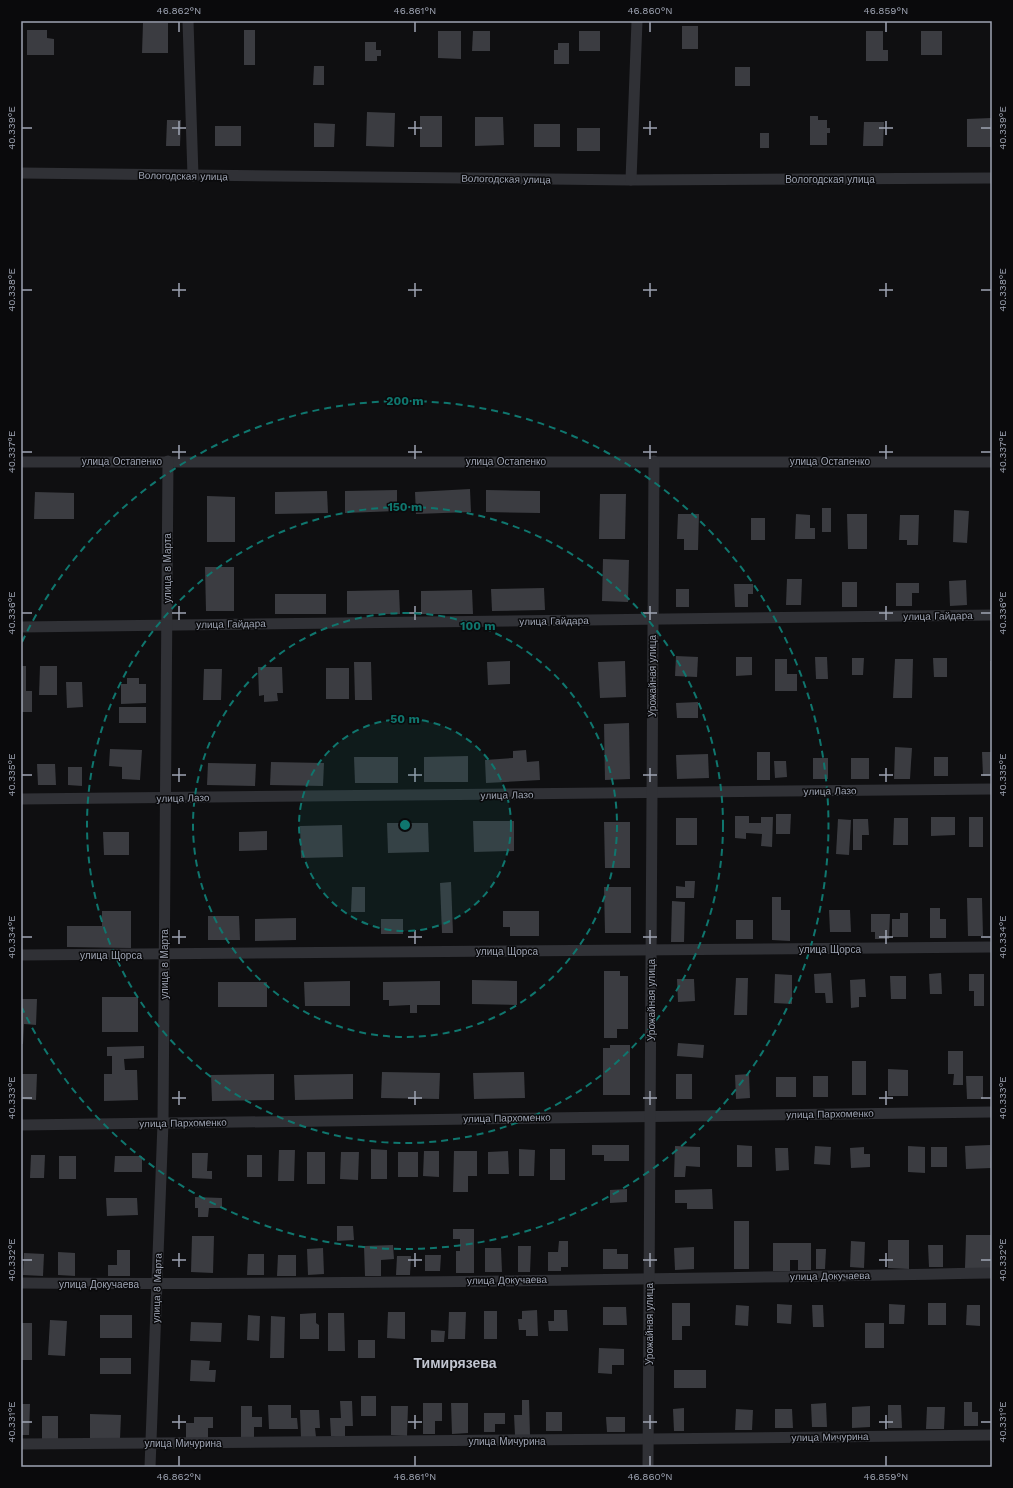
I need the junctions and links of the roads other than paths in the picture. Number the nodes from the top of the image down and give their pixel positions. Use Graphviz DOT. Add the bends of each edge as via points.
graph roads {
  1 [pos="188,21"];
  2 [pos="637,21"];
  3 [pos="21,174"];
  4 [pos="193,176"];
  5 [pos="992,178"];
  6 [pos="631,180"];
  7 [pos="168,461"];
  8 [pos="654,461"];
  9 [pos="21,462"];
  10 [pos="992,462"];
  11 [pos="992,615"];
  12 [pos="653,619"];
  13 [pos="166,625"];
  14 [pos="21,627"];
  15 [pos="992,789"];
  16 [pos="652,793"];
  17 [pos="165,798"];
  18 [pos="21,800"];
  19 [pos="992,947"];
  20 [pos="651,950"];
  21 [pos="164,954"];
  22 [pos="21,955"];
  23 [pos="992,1112"];
  24 [pos="650,1116"];
  25 [pos="163,1123"];
  26 [pos="21,1125"];
  27 [pos="992,1274"];
  28 [pos="650,1279"];
  29 [pos="21,1283"];
  30 [pos="157,1284"];
  31 [pos="992,1435"];
  32 [pos="649,1440"];
  33 [pos="21,1444"];
  34 [pos="151,1444"];
  35 [pos="150,1467"];
  36 [pos="648,1467"];
  1 -- 4 [label="street"];
  2 -- 6 [label="street"];
  3 -- 4 [label="street, Вологодская улица"];
  4 -- 6 [label="street, Вологодская улица"];
  5 -- 6 [label="street, Вологодская улица"];
  7 -- 8 [label="street, улица Остапенко"];
  7 -- 9 [label="street, улица Остапенко"];
  7 -- 13 [label="street, улица 8 Марта"];
  8 -- 10 [label="street, улица Остапенко"];
  8 -- 12 [label="street, Урожайная улица"];
  11 -- 12 [label="street, улица Гайдара"];
  12 -- 13 [label="street, улица Гайдара"];
  12 -- 16 [label="street, Урожайная улица"];
  13 -- 14 [label="street, улица Гайдара"];
  13 -- 17 [label="street, улица 8 Марта"];
  15 -- 16 [label="street, улица Лазо"];
  16 -- 17 [label="street, улица Лазо"];
  16 -- 20 [label="street, Урожайная улица"];
  17 -- 18 [label="street, улица Лазо"];
  17 -- 21 [label="street, улица 8 Марта"];
  19 -- 20 [label="street, улица Щорса"];
  20 -- 21 [label="street, улица Щорса"];
  20 -- 24 [label="street, Урожайная улица"];
  21 -- 22 [label="street, улица Щорса"];
  21 -- 25 [label="street, улица 8 Марта"];
  23 -- 24 [label="street, улица Пархоменко"];
  24 -- 25 [label="street, улица Пархоменко"];
  24 -- 28 [label="street, Урожайная улица"];
  25 -- 26 [label="street, улица Пархоменко"];
  25 -- 30 [label="street, улица 8 Марта"];
  27 -- 28 [label="street, улица Докучаева"];
  28 -- 30 [label="street, улица Докучаева"];
  28 -- 32 [label="street, Урожайная улица"];
  29 -- 30 [label="street, улица Докучаева"];
  30 -- 34 [label="street, улица 8 Марта"];
  31 -- 32 [label="street, улица Мичурина"];
  32 -- 34 [label="street, улица Мичурина"];
  32 -- 36 [label="street, Урожайная улица"];
  33 -- 34 [label="street, улица Мичурина"];
  34 -- 35 [label="street, улица 8 Марта"];
}
